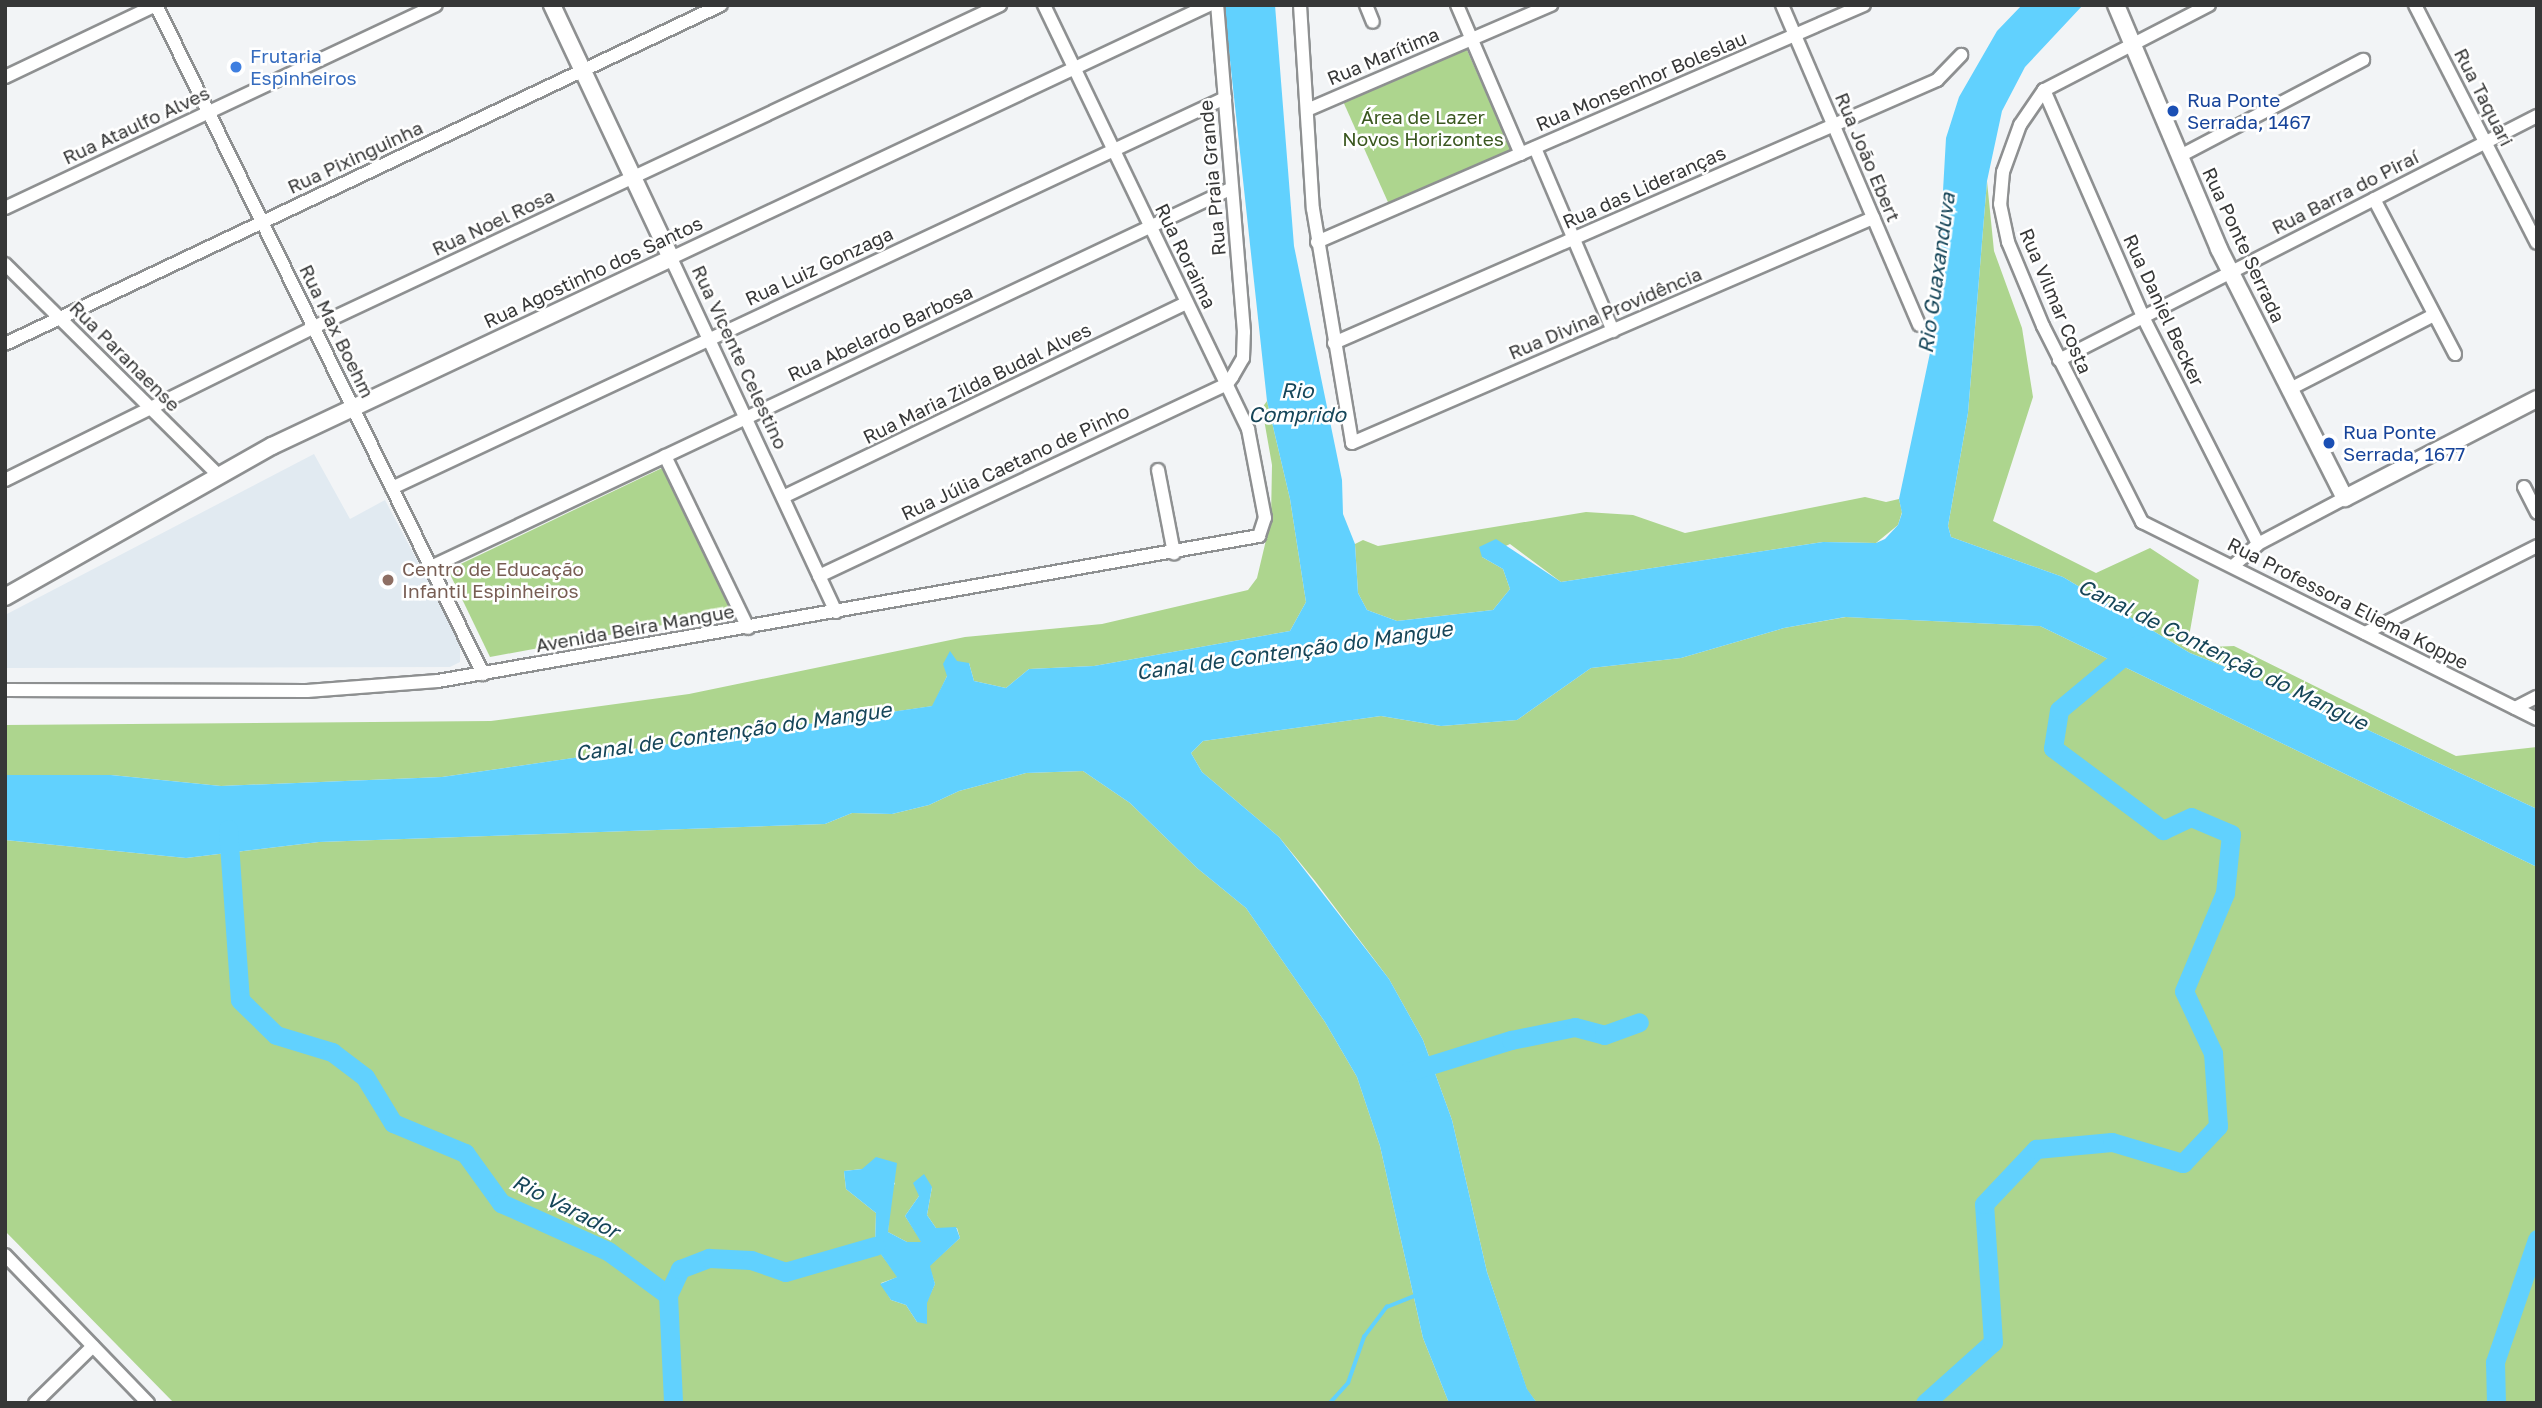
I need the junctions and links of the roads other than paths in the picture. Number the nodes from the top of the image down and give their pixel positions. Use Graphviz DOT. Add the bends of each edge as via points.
graph roads {
  1 [pos="156,5"];
  2 [pos="436,5"];
  3 [pos="552,5"];
  4 [pos="720,5"];
  5 [pos="1000,5"];
  6 [pos="1044,5"];
  7 [pos="1209,5"];
  8 [pos="1217,5"];
  9 [pos="1300,5"];
  10 [pos="1366,5"];
  11 [pos="1457,5"];
  12 [pos="1551,5"];
  13 [pos="1782,5"];
  14 [pos="1864,5"];
  15 [pos="2209,5"];
  16 [pos="2415,5"];
  17 [pos="2122,9"];
  18 [pos="1373,22"];
  19 [pos="1795,35"];
  20 [pos="1472,39"];
  21 [pos="2133,45"];
  22 [pos="1961,55"];
  23 [pos="2363,60"];
  24 [pos="1074,68"];
  25 [pos="583,71"];
  26 [pos="5,77"];
  27 [pos="2044,90"];
  28 [pos="1225,98"];
  29 [pos="1307,110"];
  30 [pos="209,113"];
  31 [pos="2537,116"];
  32 [pos="1833,125"];
  33 [pos="2485,142"];
  34 [pos="1535,148"];
  35 [pos="1113,149"];
  36 [pos="1521,154"];
  37 [pos="2180,156"];
  38 [pos="633,177"];
  39 [pos="1232,188"];
  40 [pos="2374,199"];
  41 [pos="5,208"];
  42 [pos="1873,218"];
  43 [pos="262,222"];
  44 [pos="1150,226"];
  45 [pos="1574,239"];
  46 [pos="1317,242"];
  47 [pos="2537,243"];
  48 [pos="671,258"];
  49 [pos="5,264"];
  50 [pos="2231,272"];
  51 [pos="1187,303"];
  52 [pos="2434,315"];
  53 [pos="2143,317"];
  54 [pos="60,318"];
  55 [pos="1919,325"];
  56 [pos="314,327"];
  57 [pos="1613,331"];
  58 [pos="709,339"];
  59 [pos="5,344"];
  60 [pos="1334,344"];
  61 [pos="2455,354"];
  62 [pos="2059,360"];
  63 [pos="1227,384"];
  64 [pos="2290,389"];
  65 [pos="2537,400"];
  66 [pos="151,408"];
  67 [pos="353,408"];
  68 [pos="746,418"];
  69 [pos="665,456"];
  70 [pos="1158,470"];
  71 [pos="218,475"];
  72 [pos="5,480"];
  73 [pos="2524,487"];
  74 [pos="392,488"];
  75 [pos="782,497"];
  76 [pos="2345,498"];
  77 [pos="2537,513"];
  78 [pos="2142,522"];
  79 [pos="1263,531"];
  80 [pos="2258,544"];
  81 [pos="2537,546"];
  82 [pos="1174,553"];
  83 [pos="2233,566"];
  84 [pos="431,567"];
  85 [pos="819,576"];
  86 [pos="5,597"];
  87 [pos="836,612"];
  88 [pos="748,628"];
  89 [pos="2365,633"];
  90 [pos="483,674"];
  91 [pos="5,690"];
  92 [pos="2537,697"];
  93 [pos="2515,708"];
  94 [pos="2537,719"];
  95 [pos="8,1262"];
  96 [pos="93,1346"];
  97 [pos="35,1403"];
  98 [pos="148,1403"];
  1 -- 26 [label="street"];
  1 -- 30 [label="street, Rua Max Boehm"];
  2 -- 30 [label="street, Rua Ataulfo Alves"];
  3 -- 25 [label="street, Rua Vicente Celestino"];
  4 -- 25 [label="street, Rua Pixinguinha"];
  5 -- 38 [label="street, Rua Noel Rosa"];
  6 -- 24 [label="street, Rua Roraima"];
  7 -- 24 [label="street, Rua Agostinho dos Santos"];
  8 -- 28 [label="street, Rua Praia Grande"];
  9 -- 29 [label="street"];
  10 -- 18 [label="street"];
  11 -- 20 [label="street"];
  12 -- 20 [label="street, Rua Marítima"];
  13 -- 19 [label="street, Rua João Ebert"];
  14 -- 19 [label="street, Rua Monsenhor Boleslau"];
  15 -- 21 [label="street"];
  16 -- 33 [label="street, Rua Taquari"];
  17 -- 21 [label="street, Rua Ponte Serrada"];
  19 -- 32 [label="street, Rua João Ebert"];
  19 -- 34 [label="street, Rua Monsenhor Boleslau"];
  20 -- 29 [label="street, Rua Marítima"];
  20 -- 36 [label="street"];
  21 -- 27 [label="street"];
  21 -- 37 [label="street, Rua Ponte Serrada"];
  22 -- 32 [label="street, Rua das Lideranças" via="1937,80"];
  23 -- 37 [label="street"];
  24 -- 35 [label="street, Rua Roraima"];
  24 -- 48 [label="street, Rua Agostinho dos Santos"];
  25 -- 38 [label="street, Rua Vicente Celestino"];
  25 -- 43 [label="street, Rua Pixinguinha"];
  27 -- 53 [label="street, Rua Daniel Becker"];
  27 -- 62 [label="street, Rua Vilmar Costa" via="2011,146 2000,204 2008,242"];
  28 -- 35 [label="street, Rua Luiz Gonzaga"];
  28 -- 39 [label="street, Rua Praia Grande"];
  29 -- 46 [label="street"];
  30 -- 41 [label="street, Rua Ataulfo Alves"];
  30 -- 43 [label="street, Rua Max Boehm"];
  31 -- 33 [label="street, Rua Barra do Piraí"];
  32 -- 42 [label="street, Rua João Ebert"];
  32 -- 45 [label="street, Rua das Lideranças"];
  33 -- 40 [label="street, Rua Barra do Piraí"];
  33 -- 47 [label="street, Rua Taquari"];
  34 -- 36 [label="street, Rua Monsenhor Boleslau"];
  34 -- 45 [label="street"];
  35 -- 44 [label="street, Rua Roraima"];
  35 -- 58 [label="street, Rua Luiz Gonzaga"];
  36 -- 46 [label="street, Rua Monsenhor Boleslau"];
  37 -- 50 [label="street, Rua Ponte Serrada"];
  38 -- 48 [label="street, Rua Vicente Celestino"];
  38 -- 56 [label="street, Rua Noel Rosa"];
  39 -- 44 [label="street, Rua Abelardo Barbosa"];
  39 -- 63 [label="street, Rua Praia Grande" via="1244,342 1240,365"];
  40 -- 50 [label="street, Rua Barra do Piraí"];
  40 -- 52 [label="street"];
  42 -- 55 [label="street, Rua João Ebert"];
  42 -- 57 [label="street, Rua Divina Providência"];
  43 -- 54 [label="street, Rua Pixinguinha"];
  43 -- 56 [label="street, Rua Max Boehm"];
  44 -- 51 [label="street, Rua Roraima"];
  44 -- 68 [label="street, Rua Abelardo Barbosa"];
  45 -- 57 [label="street"];
  45 -- 60 [label="street, Rua das Lideranças"];
  46 -- 60 [label="street"];
  48 -- 58 [label="street, Rua Vicente Celestino"];
  48 -- 67 [label="street, Rua Agostinho dos Santos"];
  49 -- 54 [label="street, Rua Paranaense"];
  50 -- 53 [label="street, Rua Barra do Piraí"];
  50 -- 64 [label="street, Rua Ponte Serrada"];
  51 -- 63 [label="street, Rua Roraima"];
  51 -- 75 [label="street, Rua Maria Zilda Budal Alves"];
  52 -- 61 [label="street"];
  52 -- 64 [label="street"];
  53 -- 62 [label="street, Rua Barra do Piraí"];
  53 -- 80 [label="street, Rua Daniel Becker"];
  54 -- 59 [label="street, Rua Pixinguinha"];
  54 -- 66 [label="street, Rua Paranaense"];
  56 -- 66 [label="street, Rua Noel Rosa"];
  56 -- 67 [label="street, Rua Max Boehm"];
  57 -- 60 [label="street, Rua Divina Providência" via="1352,443"];
  58 -- 68 [label="street, Rua Vicente Celestino"];
  58 -- 74 [label="street, Rua Luiz Gonzaga"];
  62 -- 78 [label="street, Rua Vilmar Costa"];
  63 -- 79 [label="street, Rua Roraima" via="1256,455"];
  63 -- 85 [label="street, Rua Júlia Caetano de Pinho"];
  64 -- 76 [label="street, Rua Ponte Serrada"];
  65 -- 76 [label="street"];
  66 -- 71 [label="street, Rua Paranaense"];
  66 -- 72 [label="street, Rua Noel Rosa"];
  67 -- 71 [label="street, Rua Agostinho dos Santos"];
  67 -- 74 [label="street, Rua Max Boehm"];
  68 -- 69 [label="street, Rua Abelardo Barbosa"];
  68 -- 75 [label="street, Rua Vicente Celestino"];
  69 -- 84 [label="street, Rua Abelardo Barbosa"];
  69 -- 88 [label="street"];
  70 -- 82 [label="street"];
  71 -- 86 [label="street, Rua Agostinho dos Santos"];
  73 -- 77 [label="street"];
  74 -- 84 [label="street, Rua Max Boehm"];
  75 -- 85 [label="street, Rua Vicente Celestino"];
  76 -- 80 [label="street"];
  78 -- 83 [label="street, Rua Professora Eliema Koppe"];
  79 -- 82 [label="street, Avenida Beira Mangue" via="1254,539"];
  80 -- 83 [label="street"];
  81 -- 89 [label="street"];
  82 -- 87 [label="street, Avenida Beira Mangue"];
  83 -- 89 [label="street, Rua Professora Eliema Koppe"];
  84 -- 90 [label="street, Rua Max Boehm"];
  85 -- 87 [label="street, Rua Vicente Celestino"];
  87 -- 88 [label="street, Avenida Beira Mangue"];
  88 -- 90 [label="street, Avenida Beira Mangue"];
  89 -- 93 [label="street, Rua Professora Eliema Koppe"];
  90 -- 91 [label="street, Avenida Beira Mangue" via="307,691"];
  92 -- 93 [label="street"];
  93 -- 94 [label="street, Rua Professora Eliema Koppe"];
  95 -- 96 [label="street"];
  96 -- 97 [label="street"];
  96 -- 98 [label="street"];
}
